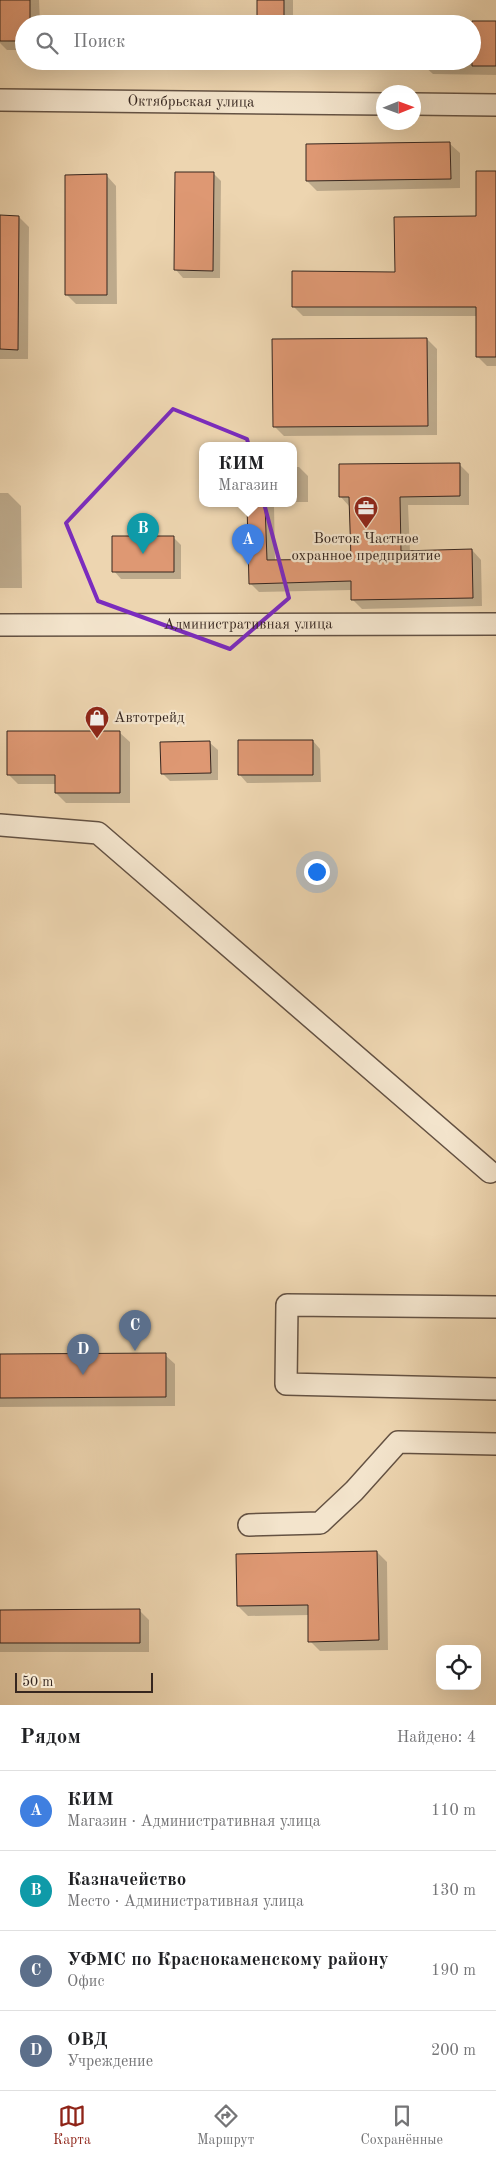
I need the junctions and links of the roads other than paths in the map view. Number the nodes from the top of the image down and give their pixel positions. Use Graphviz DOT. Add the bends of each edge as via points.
graph roads {
  1 [pos="0,100"];
  2 [pos="376,104"];
  3 [pos="421,104"];
  4 [pos="496,105"];
  5 [pos="496,624"];
  6 [pos="0,625"];
  7 [pos="0,825"];
  8 [pos="490,1172"];
  9 [pos="496,1307"];
  10 [pos="496,1389"];
  11 [pos="496,1444"];
  12 [pos="249,1525"];
  1 -- 2 [label="street, Октябрьская улица"];
  3 -- 4 [label="street"];
  5 -- 6 [label="street, Административная улица"];
  7 -- 8 [label="street" via="98,833"];
  9 -- 10 [label="street" via="287,1306 286,1384"];
  11 -- 12 [label="street" via="398,1442 320,1523"];
}
